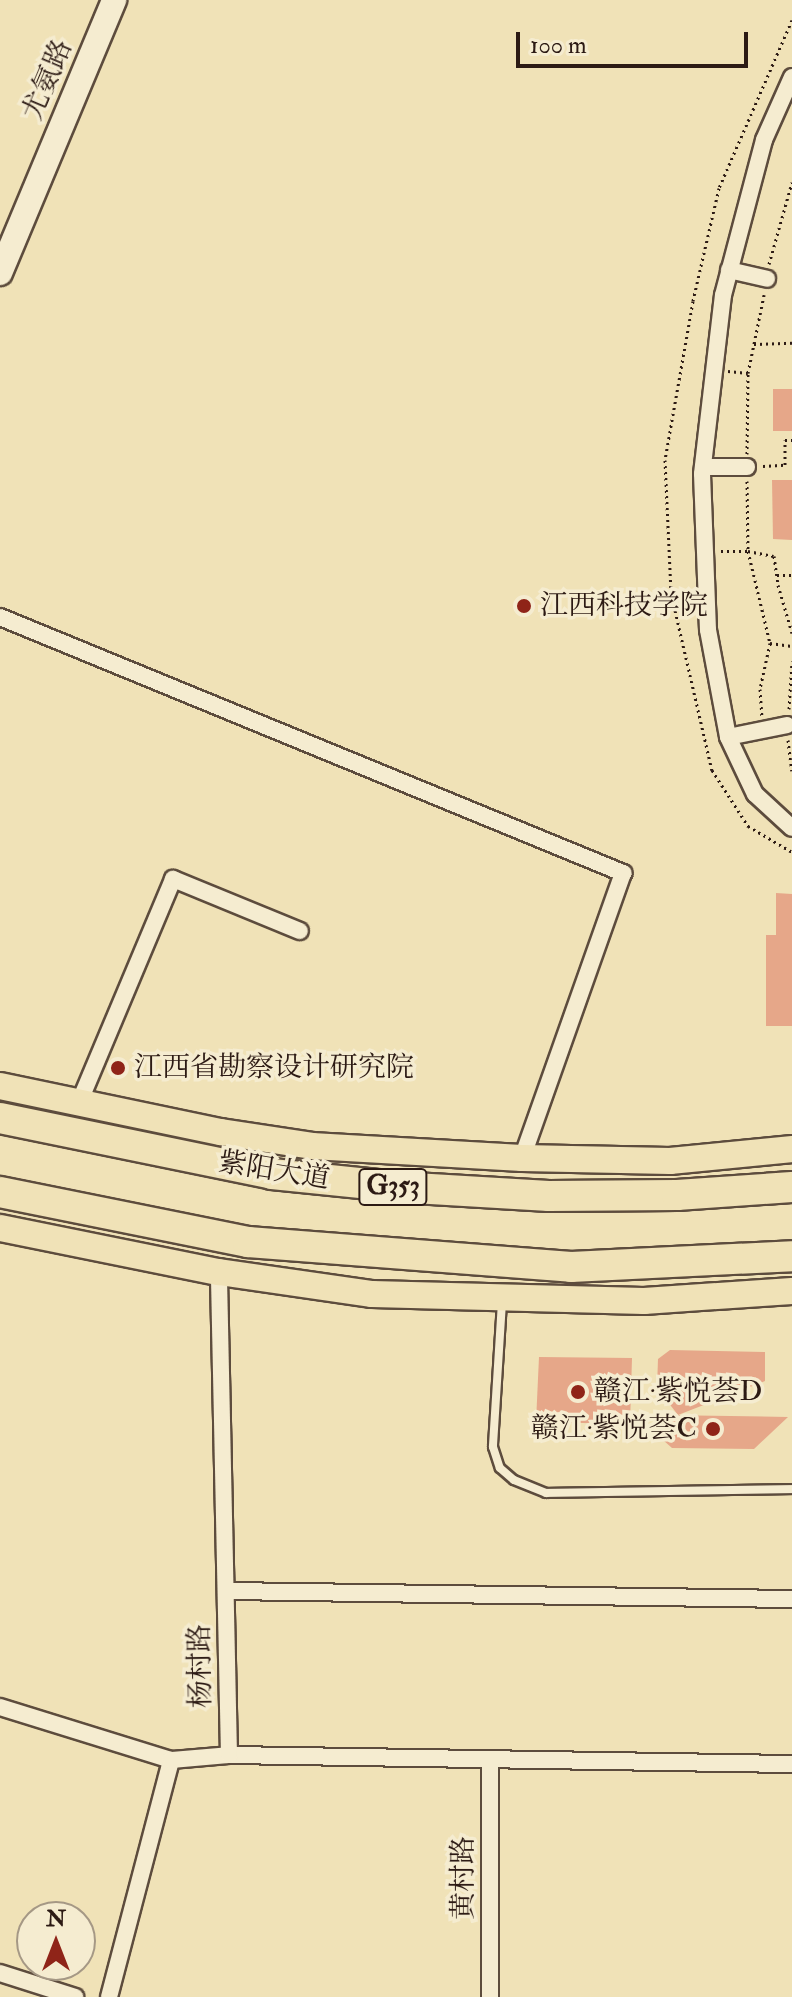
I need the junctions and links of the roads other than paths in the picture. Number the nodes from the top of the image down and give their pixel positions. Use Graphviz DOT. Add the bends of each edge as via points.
graph roads {
  1 [pos="114,0"];
  2 [pos="792,77"];
  3 [pos="786,110"];
  4 [pos="729,270"];
  5 [pos="0,273"];
  6 [pos="767,279"];
  7 [pos="703,467"];
  8 [pos="747,467"];
  9 [pos="0,617"];
  10 [pos="787,725"];
  11 [pos="728,737"];
  12 [pos="792,828"];
  13 [pos="300,931"];
  14 [pos="0,1086"];
  15 [pos="79,1103"];
  16 [pos="0,1118"];
  17 [pos="792,1149"];
  18 [pos="522,1158"];
  19 [pos="792,1187"];
  20 [pos="0,1192"];
  21 [pos="0,1228"];
  22 [pos="792,1256"];
  23 [pos="219,1272"];
  24 [pos="792,1291"];
  25 [pos="502,1297"];
  26 [pos="792,1489"];
  27 [pos="226,1591"];
  28 [pos="792,1599"];
  29 [pos="0,1707"];
  30 [pos="229,1755"];
  31 [pos="490,1759"];
  32 [pos="171,1760"];
  33 [pos="792,1764"];
  34 [pos="0,1973"];
  35 [pos="75,1997"];
  36 [pos="109,1997"];
  37 [pos="490,1997"];
  1 -- 5 [label="main road, 尤氨路"];
  2 -- 3 [label="street"];
  3 -- 4 [label="street" via="764,140"];
  4 -- 6 [label="street"];
  4 -- 7 [label="street"];
  7 -- 8 [label="street"];
  7 -- 11 [label="street" via="708,630"];
  9 -- 18 [label="street" via="623,873"];
  10 -- 11 [label="street"];
  11 -- 12 [label="street" via="755,794"];
  13 -- 15 [label="street" via="173,879"];
  14 -- 15 [label="main road"];
  15 -- 18 [label="main road" via="312,1146"];
  16 -- 19 [label="highway, 紫阳大道 / G353" via="272,1174 397,1187 549,1196"];
  17 -- 18 [label="main road" via="670,1161"];
  20 -- 22 [label="highway, G353" via="248,1242 571,1267"];
  21 -- 23 [label="main road"];
  23 -- 25 [label="main road" via="372,1294"];
  23 -- 27 [label="street, 杨村路"];
  24 -- 25 [label="main road" via="644,1301"];
  25 -- 26 [label="lane" via="493,1447 500,1468 514,1480 546,1493"];
  27 -- 28 [label="street"];
  27 -- 30 [label="street, 杨村路"];
  29 -- 32 [label="street"];
  30 -- 31 [label="street"];
  30 -- 32 [label="street"];
  31 -- 33 [label="street"];
  31 -- 37 [label="street, 黄村路"];
  32 -- 36 [label="street"];
  34 -- 35 [label="street"];
}
